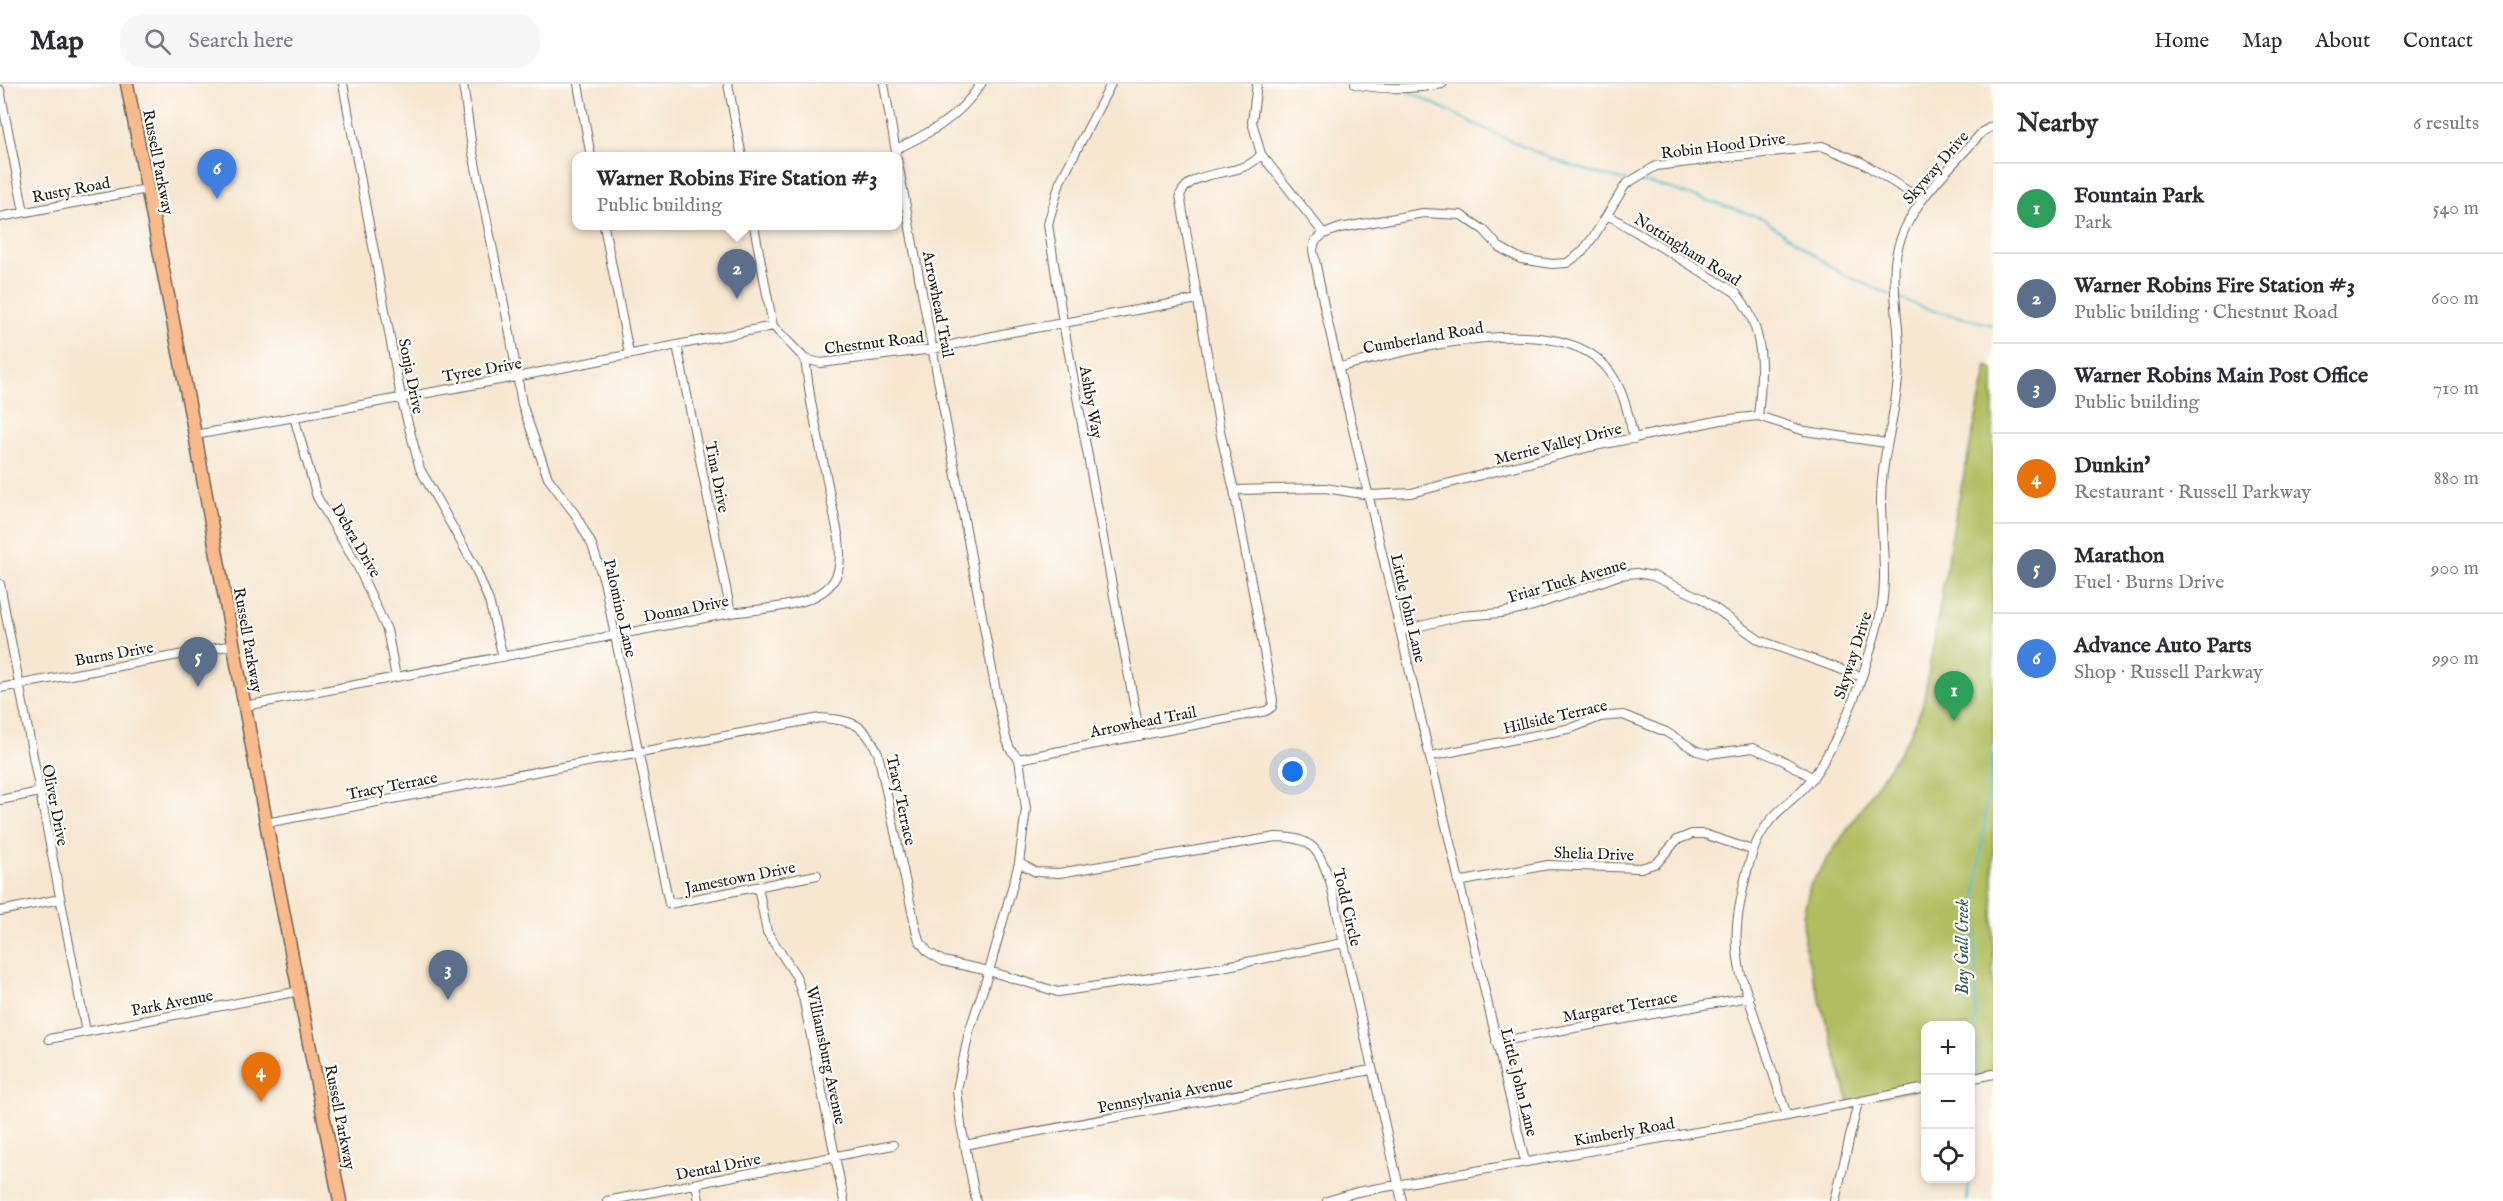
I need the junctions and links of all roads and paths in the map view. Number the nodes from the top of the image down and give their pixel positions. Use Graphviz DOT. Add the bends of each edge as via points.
graph roads {
  1 [pos="127,84"];
  2 [pos="343,84"];
  3 [pos="463,84"];
  4 [pos="578,84"];
  5 [pos="728,84"];
  6 [pos="884,84"];
  7 [pos="981,84"];
  8 [pos="1111,84"];
  9 [pos="1257,84"];
  10 [pos="1355,84"];
  11 [pos="1442,84"];
  12 [pos="0,90"];
  13 [pos="1993,126"];
  14 [pos="590,152"];
  15 [pos="741,152"];
  16 [pos="897,152"];
  17 [pos="900,152"];
  18 [pos="1261,154"];
  19 [pos="902,181"];
  20 [pos="147,189"];
  21 [pos="1922,200"];
  22 [pos="24,212"];
  23 [pos="1608,215"];
  24 [pos="0,217"];
  25 [pos="605,230"];
  26 [pos="755,230"];
  27 [pos="1324,234"];
  28 [pos="1198,299"];
  29 [pos="1063,322"];
  30 [pos="773,326"];
  31 [pos="677,345"];
  32 [pos="933,349"];
  33 [pos="629,353"];
  34 [pos="805,359"];
  35 [pos="1340,367"];
  36 [pos="516,377"];
  37 [pos="401,397"];
  38 [pos="1758,416"];
  39 [pos="294,417"];
  40 [pos="195,435"];
  41 [pos="1634,439"];
  42 [pos="1886,443"];
  43 [pos="1234,490"];
  44 [pos="1369,495"];
  45 [pos="0,584"];
  46 [pos="732,613"];
  47 [pos="1400,631"];
  48 [pos="616,636"];
  49 [pos="233,645"];
  50 [pos="503,657"];
  51 [pos="1862,677"];
  52 [pos="396,678"];
  53 [pos="19,684"];
  54 [pos="0,688"];
  55 [pos="244,706"];
  56 [pos="1140,736"];
  57 [pos="638,751"];
  58 [pos="1431,756"];
  59 [pos="1018,759"];
  60 [pos="1813,778"];
  61 [pos="40,792"];
  62 [pos="0,800"];
  63 [pos="266,823"];
  64 [pos="1752,850"];
  65 [pos="1019,863"];
  66 [pos="817,875"];
  67 [pos="1458,882"];
  68 [pos="758,887"];
  69 [pos="60,899"];
  70 [pos="669,904"];
  71 [pos="0,911"];
  72 [pos="1342,943"];
  73 [pos="989,971"];
  74 [pos="300,991"];
  75 [pos="1749,997"];
  76 [pos="86,1032"];
  77 [pos="50,1039"];
  78 [pos="1496,1042"];
  79 [pos="1371,1070"];
  80 [pos="1992,1075"];
  81 [pos="1975,1078"];
  82 [pos="1921,1089"];
  83 [pos="1858,1102"];
  84 [pos="1787,1116"];
  85 [pos="892,1145"];
  86 [pos="964,1145"];
  87 [pos="834,1156"];
  88 [pos="1525,1162"];
  89 [pos="696,1184"];
  90 [pos="1399,1186"];
  91 [pos="340,1201"];
  92 [pos="607,1201"];
  93 [pos="699,1201"];
  94 [pos="844,1201"];
  95 [pos="976,1201"];
  96 [pos="1327,1201"];
  97 [pos="1402,1201"];
  98 [pos="1835,1201"];
  1 -- 20 [label="main road, Russell Parkway"];
  2 -- 37 [label="street, Sonja Drive"];
  3 -- 36 [label="street, Palomino Lane"];
  4 -- 14 [label="street"];
  5 -- 15 [label="street"];
  6 -- 16 [label="street, Arrowhead Trail"];
  7 -- 17 [label="street" via="958,113"];
  8 -- 29 [label="street, Ashby Way" via="1060,182 1049,214 1049,239"];
  9 -- 18 [label="street" via="1252,122"];
  10 -- 11 [label="street" via="1374,89"];
  12 -- 22 [label="street"];
  13 -- 21 [label="street, Skyway Drive" via="1982,132"];
  18 -- 27 [label="street"];
  18 -- 28 [label="street, Arrowhead Trail" via="1250,164 1192,181 1183,188 1180,195"];
  19 -- 32 [label="street, Arrowhead Trail"];
  20 -- 22 [label="street, Rusty Road"];
  20 -- 40 [label="main road, Russell Parkway"];
  21 -- 23 [label="street, Robin Hood Drive" via="1861,162 1822,146 1656,166 1626,184"];
  21 -- 42 [label="street, Skyway Drive" via="1899,239 1895,287 1899,364"];
  22 -- 24 [label="street, Rusty Road"];
  23 -- 27 [label="street, Robin Hood Drive" via="1582,252 1567,263 1521,259 1499,247 1484,230 1461,215 1423,213"];
  23 -- 38 [label="street, Nottingham Road" via="1735,292 1745,304 1757,330 1762,360"];
  25 -- 33 [label="street"];
  26 -- 30 [label="street"];
  27 -- 35 [label="street, Little John Lane" via="1315,241 1313,250"];
  28 -- 29 [label="street, Chestnut Road"];
  28 -- 43 [label="street, Arrowhead Trail"];
  29 -- 32 [label="street, Chestnut Road"];
  29 -- 56 [label="street, Ashby Way"];
  30 -- 31 [label="street, Tyree Drive"];
  30 -- 34 [label="street, Chestnut Road"];
  31 -- 33 [label="street, Tyree Drive"];
  31 -- 46 [label="street, Tina Drive"];
  32 -- 34 [label="street, Chestnut Road" via="836,362"];
  32 -- 59 [label="street, Arrowhead Trail" via="998,702 1006,738"];
  33 -- 36 [label="street, Tyree Drive"];
  34 -- 46 [label="street, Donna Drive" via="839,539 838,574 823,592 807,601"];
  35 -- 41 [label="street, Cumberland Road" via="1463,340 1542,337 1570,342 1614,376"];
  35 -- 44 [label="street, Little John Lane"];
  36 -- 37 [label="street, Tyree Drive"];
  36 -- 48 [label="street, Palomino Lane" via="548,478 575,514 591,545"];
  37 -- 39 [label="street, Tyree Drive"];
  37 -- 50 [label="street, Sonja Drive" via="420,468 475,567 489,601"];
  38 -- 41 [label="street, Merrie Valley Drive"];
  38 -- 42 [label="street, Merrie Valley Drive" via="1805,431"];
  39 -- 40 [label="street, Tyree Drive"];
  39 -- 52 [label="street, Debra Drive" via="317,496 357,565 387,630"];
  40 -- 49 [label="main road, Russell Parkway"];
  41 -- 44 [label="street, Merrie Valley Drive" via="1411,493"];
  42 -- 51 [label="street, Skyway Drive" via="1881,500 1882,603"];
  43 -- 44 [label="street, Merrie Valley Drive" via="1325,488"];
  43 -- 56 [label="street, Arrowhead Trail" via="1272,708"];
  44 -- 47 [label="street, Little John Lane"];
  45 -- 53 [label="street, Oliver Drive"];
  46 -- 48 [label="street, Donna Drive"];
  47 -- 51 [label="street, Friar Tuck Avenue" via="1461,616 1533,606 1636,573 1653,576 1701,598 1776,648"];
  47 -- 58 [label="street, Little John Lane"];
  48 -- 50 [label="street, Donna Drive"];
  48 -- 57 [label="street, Palomino Lane"];
  49 -- 53 [label="street, Burns Drive"];
  49 -- 55 [label="main road, Russell Parkway"];
  50 -- 52 [label="street, Donna Drive"];
  51 -- 60 [label="street, Skyway Drive" via="1842,726"];
  52 -- 55 [label="street, Donna Drive"];
  53 -- 54 [label="street, Burns Drive"];
  53 -- 61 [label="street, Oliver Drive"];
  55 -- 63 [label="main road, Russell Parkway"];
  56 -- 59 [label="street, Arrowhead Trail"];
  57 -- 63 [label="street, Tracy Terrace"];
  57 -- 70 [label="street, Palomino Lane"];
  57 -- 73 [label="street, Tracy Terrace" via="820,718 860,725 878,753 919,940 928,952 943,961"];
  58 -- 60 [label="street, Hillside Terrace" via="1623,715 1666,732 1697,751 1709,754 1753,748"];
  58 -- 67 [label="street, Little John Lane"];
  59 -- 65 [label="street" via="1026,809"];
  60 -- 64 [label="street, Skyway Drive" via="1771,819"];
  61 -- 62 [label="street"];
  61 -- 69 [label="street, Oliver Drive"];
  63 -- 74 [label="main road, Russell Parkway"];
  64 -- 67 [label="street, Shelia Drive" via="1704,834 1692,834 1677,840 1657,863 1641,868 1548,865"];
  64 -- 75 [label="street, Skyway Drive" via="1735,930 1736,952"];
  65 -- 72 [label="street, Todd Circle" via="1036,872 1059,873 1241,842 1295,837 1310,843 1322,858"];
  65 -- 73 [label="street"];
  66 -- 68 [label="street, Jamestown Drive"];
  67 -- 78 [label="street, Little John Lane"];
  68 -- 70 [label="street, Jamestown Drive"];
  68 -- 87 [label="street, Williamsburg Avenue" via="767,932 796,976 803,997"];
  69 -- 71 [label="street"];
  69 -- 76 [label="street, Oliver Drive"];
  72 -- 73 [label="street, Tracy Terrace" via="1217,968 1058,992"];
  72 -- 79 [label="street, Todd Circle"];
  73 -- 86 [label="street" via="969,1032 957,1090"];
  74 -- 76 [label="street, Park Avenue"];
  74 -- 91 [label="main road, Russell Parkway"];
  75 -- 78 [label="street, Margaret Terrace"];
  75 -- 84 [label="street, Skyway Drive"];
  76 -- 77 [label="street, Park Avenue"];
  78 -- 88 [label="street, Little John Lane"];
  79 -- 86 [label="street, Pennsylvania Avenue"];
  79 -- 90 [label="street, Todd Circle"];
  80 -- 81 [label="street"];
  82 -- 83 [label="street, Kimberly Road"];
  83 -- 84 [label="street, Kimberly Road"];
  83 -- 98 [label="street"];
  84 -- 88 [label="street, Kimberly Road"];
  85 -- 87 [label="street, Dental Drive"];
  86 -- 95 [label="street"];
  87 -- 89 [label="street, Dental Drive"];
  87 -- 94 [label="street, Williamsburg Avenue"];
  88 -- 90 [label="street, Kimberly Road"];
  89 -- 92 [label="street, Dental Drive"];
  89 -- 93 [label="street"];
  90 -- 96 [label="street, Kimberly Road"];
  90 -- 97 [label="street, Todd Circle"];
}
